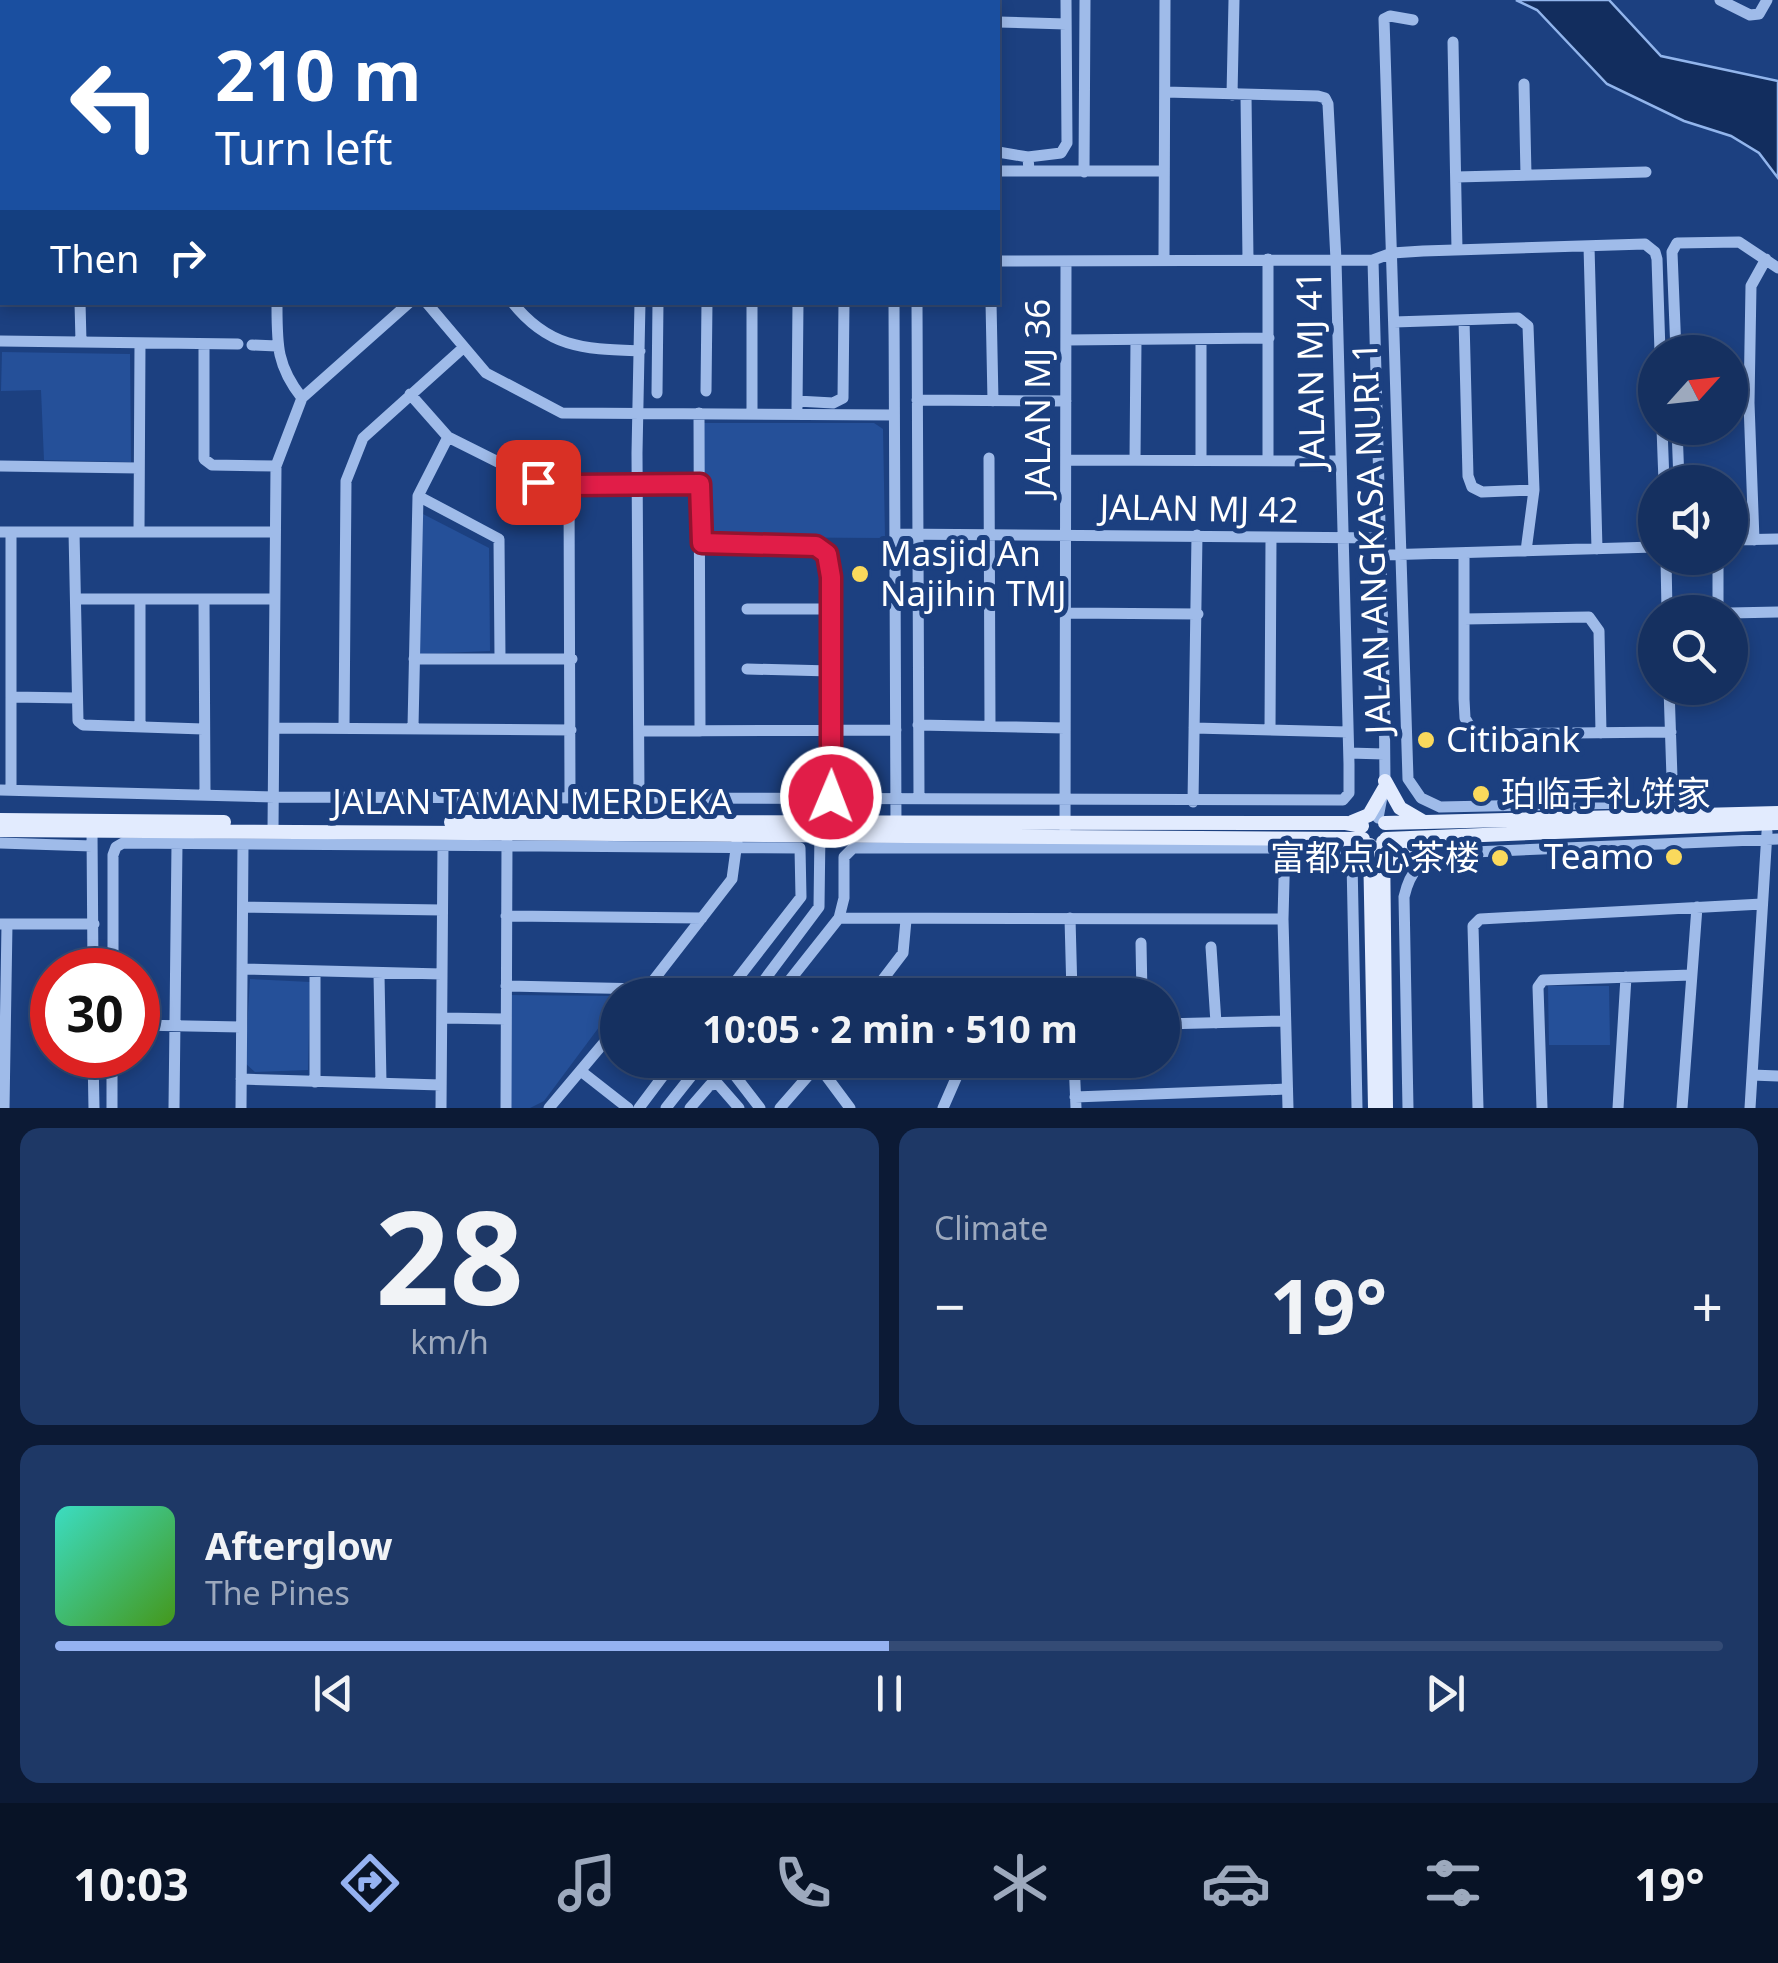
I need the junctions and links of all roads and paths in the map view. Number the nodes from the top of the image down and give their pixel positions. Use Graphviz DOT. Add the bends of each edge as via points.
graph roads {
  1 [pos="1066,0"];
  2 [pos="1086,0"];
  3 [pos="1165,0"];
  4 [pos="1234,0"];
  5 [pos="1720,0"];
  6 [pos="1767,0"];
  7 [pos="1413,20"];
  8 [pos="1000,22"];
  9 [pos="1066,24"];
  10 [pos="1454,42"];
  11 [pos="1524,84"];
  12 [pos="1164,92"];
  13 [pos="1239,95"];
  14 [pos="1000,153"];
  15 [pos="1029,164"];
  16 [pos="1000,171"];
  17 [pos="1164,171"];
  18 [pos="1084,172"];
  19 [pos="1646,172"];
  20 [pos="1526,175"];
  21 [pos="1456,176"];
  22 [pos="1589,246"];
  23 [pos="1457,250"];
  24 [pos="1392,253"];
  25 [pos="1248,259"];
  26 [pos="1268,259"];
  27 [pos="1766,259"];
  28 [pos="1164,260"];
  29 [pos="1336,260"];
  30 [pos="1373,260"];
  31 [pos="1066,261"];
  32 [pos="1000,262"];
  33 [pos="1778,268"];
  34 [pos="80,305"];
  35 [pos="277,305"];
  36 [pos="407,305"];
  37 [pos="428,305"];
  38 [pos="514,305"];
  39 [pos="640,305"];
  40 [pos="658,305"];
  41 [pos="707,305"];
  42 [pos="752,305"];
  43 [pos="798,305"];
  44 [pos="844,305"];
  45 [pos="894,305"];
  46 [pos="916,305"];
  47 [pos="991,305"];
  48 [pos="1464,320"];
  49 [pos="1394,322"];
  50 [pos="1659,335"];
  51 [pos="1675,335"];
  52 [pos="1269,338"];
  53 [pos="1201,339"];
  54 [pos="1066,340"];
  55 [pos="1136,340"];
  56 [pos="0,341"];
  57 [pos="82,342"];
  58 [pos="140,343"];
  59 [pos="204,344"];
  60 [pos="277,346"];
  61 [pos="464,348"];
  62 [pos="640,352"];
  63 [pos="706,390"];
  64 [pos="657,393"];
  65 [pos="410,394"];
  66 [pos="302,398"];
  67 [pos="917,400"];
  68 [pos="992,401"];
  69 [pos="1066,402"];
  70 [pos="797,407"];
  71 [pos="637,412"];
  72 [pos="699,413"];
  73 [pos="752,413"];
  74 [pos="894,414"];
  75 [pos="448,436"];
  76 [pos="990,458"];
  77 [pos="1066,460"];
  78 [pos="1135,460"];
  79 [pos="1201,460"];
  80 [pos="1268,460"];
  81 [pos="1340,461"];
  82 [pos="0,466"];
  83 [pos="276,466"];
  84 [pos="140,468"];
  85 [pos="636,484"];
  86 [pos="700,484"];
  87 [pos="569,485"];
  88 [pos="1534,490"];
  89 [pos="418,496"];
  90 [pos="6,532"];
  91 [pos="74,532"];
  92 [pos="139,532"];
  93 [pos="274,532"];
  94 [pos="896,534"];
  95 [pos="918,534"];
  96 [pos="990,535"];
  97 [pos="1066,535"];
  98 [pos="1197,536"];
  99 [pos="1271,538"];
  100 [pos="1343,538"];
  101 [pos="1381,538"];
  102 [pos="1778,539"];
  103 [pos="1748,540"];
  104 [pos="1754,540"];
  105 [pos="702,543"];
  106 [pos="1638,548"];
  107 [pos="1596,549"];
  108 [pos="1526,551"];
  109 [pos="1464,553"];
  110 [pos="1401,554"];
  111 [pos="1382,555"];
  112 [pos="6,596"];
  113 [pos="76,599"];
  114 [pos="140,599"];
  115 [pos="274,599"];
  116 [pos="204,600"];
  117 [pos="831,608"];
  118 [pos="747,609"];
  119 [pos="1778,612"];
  120 [pos="1065,613"];
  121 [pos="1748,613"];
  122 [pos="1198,614"];
  123 [pos="1464,619"];
  124 [pos="500,658"];
  125 [pos="572,658"];
  126 [pos="414,659"];
  127 [pos="6,661"];
  128 [pos="747,669"];
  129 [pos="831,671"];
  130 [pos="11,697"];
  131 [pos="78,698"];
  132 [pos="1670,705"];
  133 [pos="6,723"];
  134 [pos="918,725"];
  135 [pos="990,726"];
  136 [pos="140,727"];
  137 [pos="413,727"];
  138 [pos="203,728"];
  139 [pos="275,728"];
  140 [pos="344,728"];
  141 [pos="1065,728"];
  142 [pos="1194,728"];
  143 [pos="571,730"];
  144 [pos="832,730"];
  145 [pos="896,730"];
  146 [pos="1270,730"];
  147 [pos="639,731"];
  148 [pos="700,731"];
  149 [pos="1348,732"];
  150 [pos="1671,732"];
  151 [pos="1601,733"];
  152 [pos="1349,753"];
  153 [pos="1384,754"];
  154 [pos="1384,785"];
  155 [pos="6,790"];
  156 [pos="205,793"];
  157 [pos="275,796"];
  158 [pos="570,797"];
  159 [pos="639,797"];
  160 [pos="831,797"];
  161 [pos="896,798"];
  162 [pos="919,798"];
  163 [pos="1065,799"];
  164 [pos="1193,802"];
  165 [pos="0,820"];
  166 [pos="1673,822"];
  167 [pos="1773,825"];
  168 [pos="274,827"];
  169 [pos="896,828"];
  170 [pos="821,829"];
  171 [pos="1065,829"];
  172 [pos="1427,829"];
  173 [pos="0,830"];
  174 [pos="1346,830"];
  175 [pos="506,833"];
  176 [pos="1375,833"];
  177 [pos="92,839"];
  178 [pos="738,840"];
  179 [pos="1284,842"];
  180 [pos="0,843"];
  181 [pos="177,844"];
  182 [pos="243,846"];
  183 [pos="443,846"];
  184 [pos="1376,874"];
  185 [pos="1762,904"];
  186 [pos="243,907"];
  187 [pos="1697,907"];
  188 [pos="442,910"];
  189 [pos="506,916"];
  190 [pos="702,918"];
  191 [pos="839,918"];
  192 [pos="1070,918"];
  193 [pos="1282,919"];
  194 [pos="906,920"];
  195 [pos="4,924"];
  196 [pos="94,924"];
  197 [pos="1142,943"];
  198 [pos="1211,947"];
  199 [pos="94,948"];
  200 [pos="112,948"];
  201 [pos="242,969"];
  202 [pos="315,973"];
  203 [pos="379,974"];
  204 [pos="442,974"];
  205 [pos="1691,975"];
  206 [pos="1626,976"];
  207 [pos="656,978"];
  208 [pos="738,978"];
  209 [pos="766,978"];
  210 [pos="791,978"];
  211 [pos="884,978"];
  212 [pos="1072,978"];
  213 [pos="1142,978"];
  214 [pos="506,986"];
  215 [pos="600,988"];
  216 [pos="442,1018"];
  217 [pos="506,1019"];
  218 [pos="1286,1021"];
  219 [pos="1216,1023"];
  220 [pos="1180,1024"];
  221 [pos="160,1026"];
  222 [pos="177,1026"];
  223 [pos="241,1027"];
  224 [pos="600,1049"];
  225 [pos="582,1072"];
  226 [pos="1752,1075"];
  227 [pos="1778,1076"];
  228 [pos="93,1078"];
  229 [pos="112,1078"];
  230 [pos="662,1078"];
  231 [pos="690,1078"];
  232 [pos="738,1078"];
  233 [pos="807,1078"];
  234 [pos="830,1078"];
  235 [pos="956,1078"];
  236 [pos="1075,1078"];
  237 [pos="241,1079"];
  238 [pos="315,1082"];
  239 [pos="380,1083"];
  240 [pos="441,1085"];
  241 [pos="1287,1089"];
  242 [pos="1146,1101"];
  243 [pos="1076,1103"];
  244 [pos="4,1108"];
  245 [pos="94,1108"];
  246 [pos="112,1108"];
  247 [pos="174,1108"];
  248 [pos="240,1108"];
  249 [pos="441,1108"];
  250 [pos="506,1108"];
  251 [pos="549,1108"];
  252 [pos="628,1108"];
  253 [pos="639,1108"];
  254 [pos="666,1108"];
  255 [pos="690,1108"];
  256 [pos="739,1108"];
  257 [pos="760,1108"];
  258 [pos="780,1108"];
  259 [pos="850,1108"];
  260 [pos="943,1108"];
  261 [pos="1288,1108"];
  262 [pos="1358,1108"];
  263 [pos="1376,1108"];
  264 [pos="1386,1108"];
  265 [pos="1408,1108"];
  266 [pos="1478,1108"];
  267 [pos="1542,1108"];
  268 [pos="1618,1108"];
  269 [pos="1682,1108"];
  270 [pos="1750,1108"];
  1 -- 9 [label="street"];
  2 -- 18 [label="street"];
  3 -- 12 [label="street"];
  4 -- 13 [label="street"];
  5 -- 6 [label="street" via="1750,16"];
  7 -- 24 [label="street, JALAN ANGKASA NURI 1" via="1384,19"];
  8 -- 9 [label="street"];
  9 -- 15 [label="street" via="1067,143 1060,153"];
  10 -- 21 [label="street"];
  11 -- 20 [label="street"];
  12 -- 13 [label="street, JALAN MJ 41"];
  12 -- 17 [label="street"];
  13 -- 25 [label="street"];
  13 -- 29 [label="street, JALAN MJ 41" via="1326,100"];
  14 -- 15 [label="street"];
  15 -- 16 [label="street"];
  15 -- 18 [label="street"];
  17 -- 18 [label="street"];
  17 -- 28 [label="street"];
  19 -- 20 [label="street"];
  20 -- 21 [label="street"];
  21 -- 23 [label="street"];
  22 -- 23 [label="street"];
  22 -- 50 [label="street" via="1645,244 1655,252"];
  22 -- 107 [label="street"];
  23 -- 24 [label="street"];
  24 -- 30 [label="street"];
  24 -- 49 [label="street, JALAN ANGKASA NURI 1"];
  25 -- 26 [label="street"];
  25 -- 28 [label="street"];
  26 -- 29 [label="street"];
  26 -- 52 [label="street"];
  27 -- 33 [label="street"];
  27 -- 51 [label="street" via="1739,242 1677,243"];
  27 -- 104 [label="street" via="1751,286"];
  28 -- 31 [label="street"];
  29 -- 30 [label="street"];
  29 -- 81 [label="street, JALAN MJ 41"];
  30 -- 101 [label="street"];
  31 -- 32 [label="street"];
  31 -- 54 [label="street, JALAN MJ 36"];
  34 -- 57 [label="street"];
  35 -- 60 [label="street"];
  36 -- 66 [label="street"];
  37 -- 61 [label="street"];
  38 -- 62 [label="street" via="568,345"];
  39 -- 62 [label="street"];
  40 -- 64 [label="street"];
  41 -- 63 [label="street"];
  42 -- 73 [label="street"];
  43 -- 70 [label="street"];
  44 -- 70 [label="street" via="843,398"];
  45 -- 74 [label="street"];
  46 -- 67 [label="street"];
  47 -- 68 [label="street"];
  48 -- 49 [label="street"];
  48 -- 88 [label="street" via="1472,487"];
  48 -- 88 [label="street" via="1518,318 1528,326"];
  49 -- 110 [label="street, JALAN ANGKASA NURI 1"];
  52 -- 53 [label="street"];
  52 -- 80 [label="street"];
  53 -- 55 [label="street"];
  53 -- 79 [label="street"];
  54 -- 55 [label="street"];
  54 -- 69 [label="street, JALAN MJ 36"];
  55 -- 78 [label="street"];
  56 -- 57 [label="street"];
  57 -- 58 [label="street"];
  58 -- 59 [label="street"];
  58 -- 84 [label="street"];
  59 -- 60 [label="street"];
  59 -- 83 [label="street" via="204,459 212,465"];
  60 -- 66 [label="street" via="284,374"];
  61 -- 65 [label="street"];
  61 -- 71 [label="street" via="486,373 562,413"];
  62 -- 71 [label="street"];
  65 -- 75 [label="street"];
  65 -- 140 [label="street" via="363,438 346,481"];
  66 -- 83 [label="street"];
  67 -- 68 [label="street"];
  67 -- 95 [label="street"];
  68 -- 69 [label="street"];
  69 -- 77 [label="street, JALAN MJ 36"];
  70 -- 73 [label="street"];
  70 -- 74 [label="street"];
  71 -- 72 [label="street"];
  71 -- 85 [label="street"];
  72 -- 73 [label="street"];
  72 -- 86 [label="street"];
  74 -- 94 [label="street"];
  75 -- 87 [label="street" via="538,482"];
  75 -- 89 [label="street"];
  76 -- 96 [label="street"];
  77 -- 78 [label="street"];
  77 -- 97 [label="street, JALAN MJ 36"];
  78 -- 79 [label="street"];
  79 -- 80 [label="street"];
  80 -- 81 [label="street"];
  81 -- 100 [label="street, JALAN MJ 41"];
  82 -- 84 [label="street"];
  83 -- 93 [label="street"];
  84 -- 92 [label="street"];
  85 -- 86 [label="street"];
  85 -- 87 [label="street"];
  85 -- 147 [label="street"];
  86 -- 105 [label="street"];
  87 -- 125 [label="street"];
  88 -- 108 [label="street"];
  89 -- 124 [label="street" via="499,538"];
  89 -- 126 [label="street"];
  90 -- 91 [label="street"];
  90 -- 112 [label="street"];
  91 -- 92 [label="street"];
  91 -- 113 [label="street"];
  92 -- 93 [label="street"];
  93 -- 115 [label="street"];
  94 -- 95 [label="street, JALAN MJ 42"];
  94 -- 145 [label="street"];
  95 -- 96 [label="street, JALAN MJ 42"];
  95 -- 134 [label="street"];
  96 -- 97 [label="street, JALAN MJ 42"];
  96 -- 135 [label="street"];
  97 -- 98 [label="street, JALAN MJ 42"];
  97 -- 120 [label="street, JALAN MJ 36"];
  98 -- 99 [label="street, JALAN MJ 42"];
  98 -- 122 [label="street"];
  99 -- 100 [label="street, JALAN MJ 42"];
  99 -- 146 [label="street"];
  100 -- 101 [label="street, JALAN MJ 42"];
  100 -- 149 [label="street, JALAN MJ 41"];
  101 -- 111 [label="street"];
  102 -- 104 [label="street"];
  103 -- 104 [label="street"];
  105 -- 117 [label="street" via="816,546 830,562"];
  105 -- 148 [label="street"];
  106 -- 107 [label="street"];
  107 -- 108 [label="street"];
  108 -- 109 [label="street"];
  109 -- 110 [label="street"];
  109 -- 123 [label="street"];
  110 -- 111 [label="street"];
  110 -- 166 [label="street, JALAN ANGKASA NURI 1" via="1406,768 1421,798 1450,808"];
  111 -- 153 [label="street"];
  112 -- 127 [label="street"];
  113 -- 114 [label="street"];
  113 -- 131 [label="street"];
  114 -- 116 [label="street"];
  114 -- 136 [label="street"];
  115 -- 116 [label="street"];
  115 -- 139 [label="street"];
  116 -- 138 [label="street"];
  117 -- 118 [label="street"];
  117 -- 129 [label="street"];
  119 -- 121 [label="street"];
  120 -- 122 [label="street"];
  120 -- 141 [label="street, JALAN MJ 36"];
  122 -- 142 [label="street"];
  123 -- 151 [label="street" via="1466,718 1472,730"];
  123 -- 151 [label="street" via="1589,617 1598,631"];
  124 -- 125 [label="street"];
  124 -- 126 [label="street"];
  125 -- 143 [label="street"];
  126 -- 137 [label="street"];
  127 -- 130 [label="street"];
  128 -- 129 [label="street"];
  129 -- 144 [label="street"];
  130 -- 131 [label="street"];
  130 -- 133 [label="street"];
  131 -- 136 [label="street" via="83,725"];
  132 -- 150 [label="street"];
  133 -- 155 [label="street"];
  134 -- 135 [label="street"];
  134 -- 162 [label="street"];
  135 -- 141 [label="street"];
  136 -- 138 [label="street"];
  137 -- 140 [label="street"];
  137 -- 143 [label="street"];
  138 -- 156 [label="street"];
  139 -- 140 [label="street"];
  139 -- 157 [label="street"];
  141 -- 163 [label="street, JALAN MJ 36"];
  142 -- 146 [label="street"];
  142 -- 164 [label="street"];
  143 -- 158 [label="street"];
  144 -- 145 [label="street"];
  144 -- 148 [label="street"];
  144 -- 160 [label="street"];
  145 -- 161 [label="street"];
  146 -- 149 [label="street"];
  147 -- 148 [label="street"];
  147 -- 159 [label="street"];
  149 -- 152 [label="street, JALAN MJ 41"];
  150 -- 151 [label="street"];
  150 -- 166 [label="street"];
  152 -- 153 [label="street"];
  152 -- 164 [label="street, JALAN MJ 41" via="1349,793 1343,800"];
  153 -- 154 [label="street"];
  154 -- 172 [label="main road"];
  154 -- 174 [label="main road" via="1369,815"];
  154 -- 176 [label="street"];
  155 -- 156 [label="street"];
  156 -- 157 [label="street"];
  157 -- 158 [label="street"];
  157 -- 168 [label="street"];
  158 -- 159 [label="street"];
  159 -- 160 [label="street"];
  160 -- 161 [label="street"];
  161 -- 162 [label="street"];
  161 -- 169 [label="street"];
  162 -- 163 [label="street"];
  163 -- 164 [label="street"];
  163 -- 171 [label="street, JALAN MJ 36"];
  165 -- 168 [label="main road, JALAN TAMAN MERDEKA"];
  166 -- 167 [label="main road, JALAN TAMAN MERDEKA"];
  166 -- 167 [label="street"];
  166 -- 172 [label="main road, JALAN TAMAN MERDEKA"];
  166 -- 265 [label="street" via="1450,853 1427,859 1411,874 1404,897"];
  167 -- 185 [label="street"];
  168 -- 175 [label="main road, JALAN TAMAN MERDEKA"];
  168 -- 177 [label="main road, JALAN TAMAN MERDEKA"];
  169 -- 170 [label="main road, JALAN TAMAN MERDEKA"];
  169 -- 171 [label="main road, JALAN TAMAN MERDEKA"];
  170 -- 175 [label="main road, JALAN TAMAN MERDEKA"];
  170 -- 178 [label="main road, JALAN TAMAN MERDEKA"];
  170 -- 209 [label="street" via="819,907"];
  171 -- 174 [label="main road, JALAN TAMAN MERDEKA"];
  171 -- 179 [label="main road, JALAN TAMAN MERDEKA"];
  172 -- 176 [label="main road, JALAN TAMAN MERDEKA"];
  172 -- 184 [label="main road"];
  173 -- 177 [label="main road, JALAN TAMAN MERDEKA"];
  174 -- 176 [label="main road, JALAN TAMAN MERDEKA"];
  174 -- 179 [label="main road, JALAN TAMAN MERDEKA"];
  174 -- 184 [label="main road"];
  175 -- 178 [label="main road, JALAN TAMAN MERDEKA"];
  175 -- 183 [label="street"];
  175 -- 189 [label="street"];
  176 -- 184 [label="main road"];
  177 -- 180 [label="street"];
  177 -- 196 [label="street"];
  178 -- 190 [label="street" via="735,872"];
  178 -- 208 [label="street" via="800,848 802,897"];
  179 -- 191 [label="street" via="853,848 844,857"];
  179 -- 193 [label="street"];
  179 -- 262 [label="street" via="1341,848 1352,861"];
  181 -- 182 [label="street"];
  181 -- 200 [label="street" via="116,847"];
  181 -- 222 [label="street"];
  182 -- 183 [label="street"];
  182 -- 186 [label="street"];
  183 -- 188 [label="street"];
  184 -- 263 [label="main road"];
  184 -- 264 [label="main road"];
  185 -- 187 [label="street"];
  185 -- 226 [label="street"];
  186 -- 188 [label="street"];
  186 -- 201 [label="street"];
  187 -- 205 [label="street"];
  187 -- 266 [label="street" via="1486,916 1475,922"];
  188 -- 204 [label="street"];
  189 -- 190 [label="street"];
  189 -- 214 [label="street"];
  190 -- 207 [label="street"];
  191 -- 194 [label="street"];
  191 -- 210 [label="street"];
  192 -- 193 [label="street"];
  192 -- 194 [label="street"];
  192 -- 212 [label="street"];
  193 -- 218 [label="street"];
  194 -- 211 [label="street" via="903,953"];
  195 -- 196 [label="street"];
  195 -- 244 [label="street"];
  196 -- 199 [label="street"];
  197 -- 213 [label="street"];
  198 -- 219 [label="street"];
  201 -- 202 [label="street"];
  201 -- 223 [label="street"];
  202 -- 203 [label="street"];
  202 -- 238 [label="street"];
  203 -- 204 [label="street"];
  203 -- 239 [label="street"];
  204 -- 216 [label="street"];
  205 -- 206 [label="street"];
  205 -- 269 [label="street"];
  206 -- 267 [label="street" via="1540,983"];
  206 -- 268 [label="street"];
  214 -- 215 [label="street"];
  214 -- 217 [label="street"];
  216 -- 217 [label="street"];
  216 -- 240 [label="street"];
  217 -- 250 [label="street"];
  218 -- 219 [label="street"];
  218 -- 241 [label="street"];
  219 -- 220 [label="street"];
  221 -- 222 [label="street"];
  222 -- 223 [label="street"];
  222 -- 247 [label="street"];
  223 -- 237 [label="street"];
  224 -- 225 [label="street"];
  225 -- 251 [label="street"];
  225 -- 252 [label="street"];
  226 -- 227 [label="street"];
  226 -- 270 [label="street"];
  228 -- 245 [label="street"];
  229 -- 246 [label="street"];
  230 -- 253 [label="street"];
  231 -- 254 [label="street"];
  232 -- 257 [label="street"];
  233 -- 258 [label="street"];
  234 -- 259 [label="street"];
  235 -- 260 [label="street"];
  236 -- 243 [label="street"];
  237 -- 238 [label="street"];
  237 -- 248 [label="street"];
  238 -- 239 [label="street"];
  239 -- 240 [label="street"];
  240 -- 249 [label="street"];
  241 -- 242 [label="street"];
  241 -- 261 [label="street"];
  242 -- 243 [label="street"];
  255 -- 256 [label="street" via="718,1084"];
}
